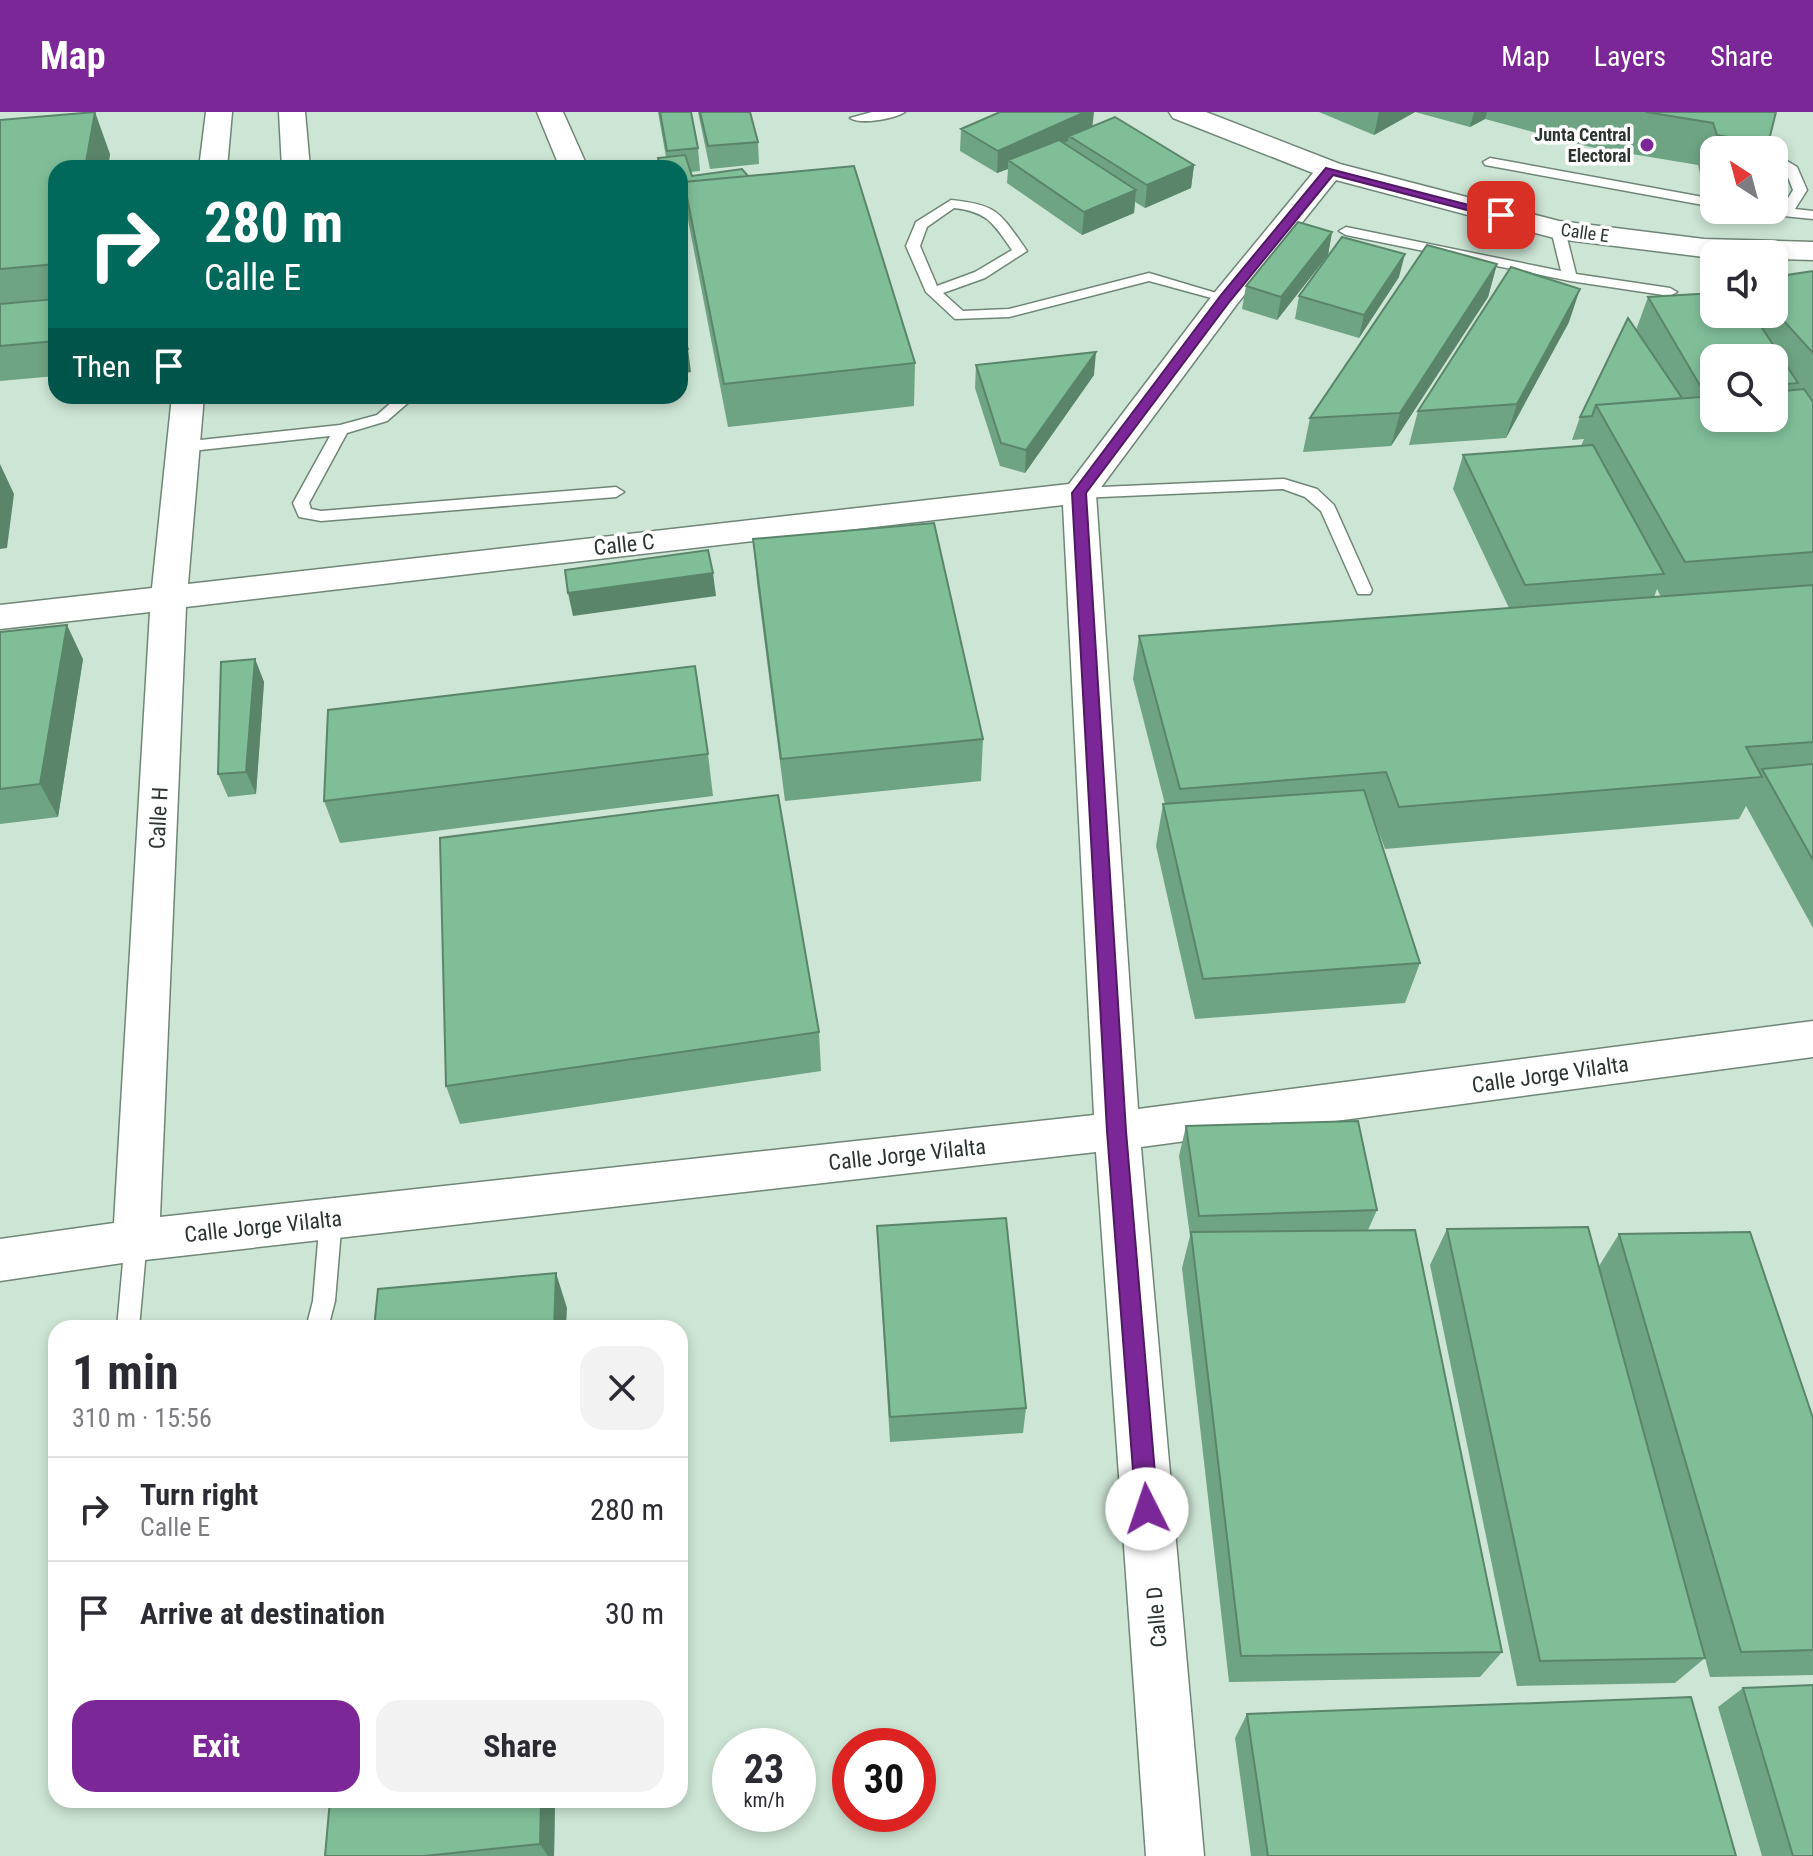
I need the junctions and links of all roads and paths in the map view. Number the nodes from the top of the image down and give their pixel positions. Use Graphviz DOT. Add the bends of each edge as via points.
graph roads {
  1 [pos="219,112"];
  2 [pos="292,112"];
  3 [pos="550,112"];
  4 [pos="899,112"];
  5 [pos="1182,112"];
  6 [pos="856,118"];
  7 [pos="214,160"];
  8 [pos="295,160"];
  9 [pos="571,160"];
  10 [pos="1490,162"];
  11 [pos="1788,167"];
  12 [pos="1330,170"];
  13 [pos="1806,191"];
  14 [pos="1700,200"];
  15 [pos="1788,211"];
  16 [pos="1788,213"];
  17 [pos="1813,215"];
  18 [pos="1558,230"];
  19 [pos="1346,231"];
  20 [pos="1813,251"];
  21 [pos="1570,277"];
  22 [pos="933,292"];
  23 [pos="1670,292"];
  24 [pos="1226,298"];
  25 [pos="187,404"];
  26 [pos="399,404"];
  27 [pos="341,430"];
  28 [pos="182,447"];
  29 [pos="616,492"];
  30 [pos="1079,493"];
  31 [pos="1364,590"];
  32 [pos="169,596"];
  33 [pos="0,617"];
  34 [pos="1813,1039"];
  35 [pos="1117,1131"];
  36 [pos="331,1218"];
  37 [pos="136,1240"];
  38 [pos="0,1260"];
  39 [pos="129,1320"];
  40 [pos="319,1320"];
  41 [pos="1175,1856"];
  1 -- 7 [label="street"];
  2 -- 8 [label="street"];
  3 -- 9 [label="street"];
  4 -- 6 [label="lane"];
  5 -- 12 [label="street, Calle E"];
  10 -- 14 [label="lane"];
  11 -- 13 [label="lane"];
  12 -- 18 [label="street, Calle E"];
  12 -- 24 [label="street"];
  13 -- 15 [label="lane"];
  16 -- 17 [label="lane"];
  18 -- 20 [label="street, Calle E" via="1704,248"];
  18 -- 21 [label="lane"];
  19 -- 21 [label="lane"];
  21 -- 23 [label="lane"];
  22 -- 22 [label="lane" via="980,275 1020,251 982,207 951,204 921,225 913,246"];
  22 -- 24 [label="lane" via="960,316 1009,313 1149,277"];
  24 -- 30 [label="street"];
  25 -- 28 [label="street, Calle H"];
  26 -- 27 [label="lane" via="382,418"];
  27 -- 28 [label="lane"];
  27 -- 29 [label="lane" via="309,484 301,503 305,513 321,516"];
  28 -- 32 [label="street, Calle H"];
  30 -- 31 [label="lane" via="1284,484 1311,493 1328,509"];
  30 -- 32 [label="street, Calle C"];
  30 -- 35 [label="street, Calle D"];
  32 -- 33 [label="street, Calle C"];
  32 -- 37 [label="street, Calle H"];
  34 -- 35 [label="street, Calle Jorge Vilalta"];
  35 -- 36 [label="street, Calle Jorge Vilalta"];
  35 -- 41 [label="street, Calle D"];
  36 -- 37 [label="street, Calle Jorge Vilalta"];
  36 -- 40 [label="lane"];
  37 -- 38 [label="street, Calle Jorge Vilalta"];
  37 -- 39 [label="lane"];
}
